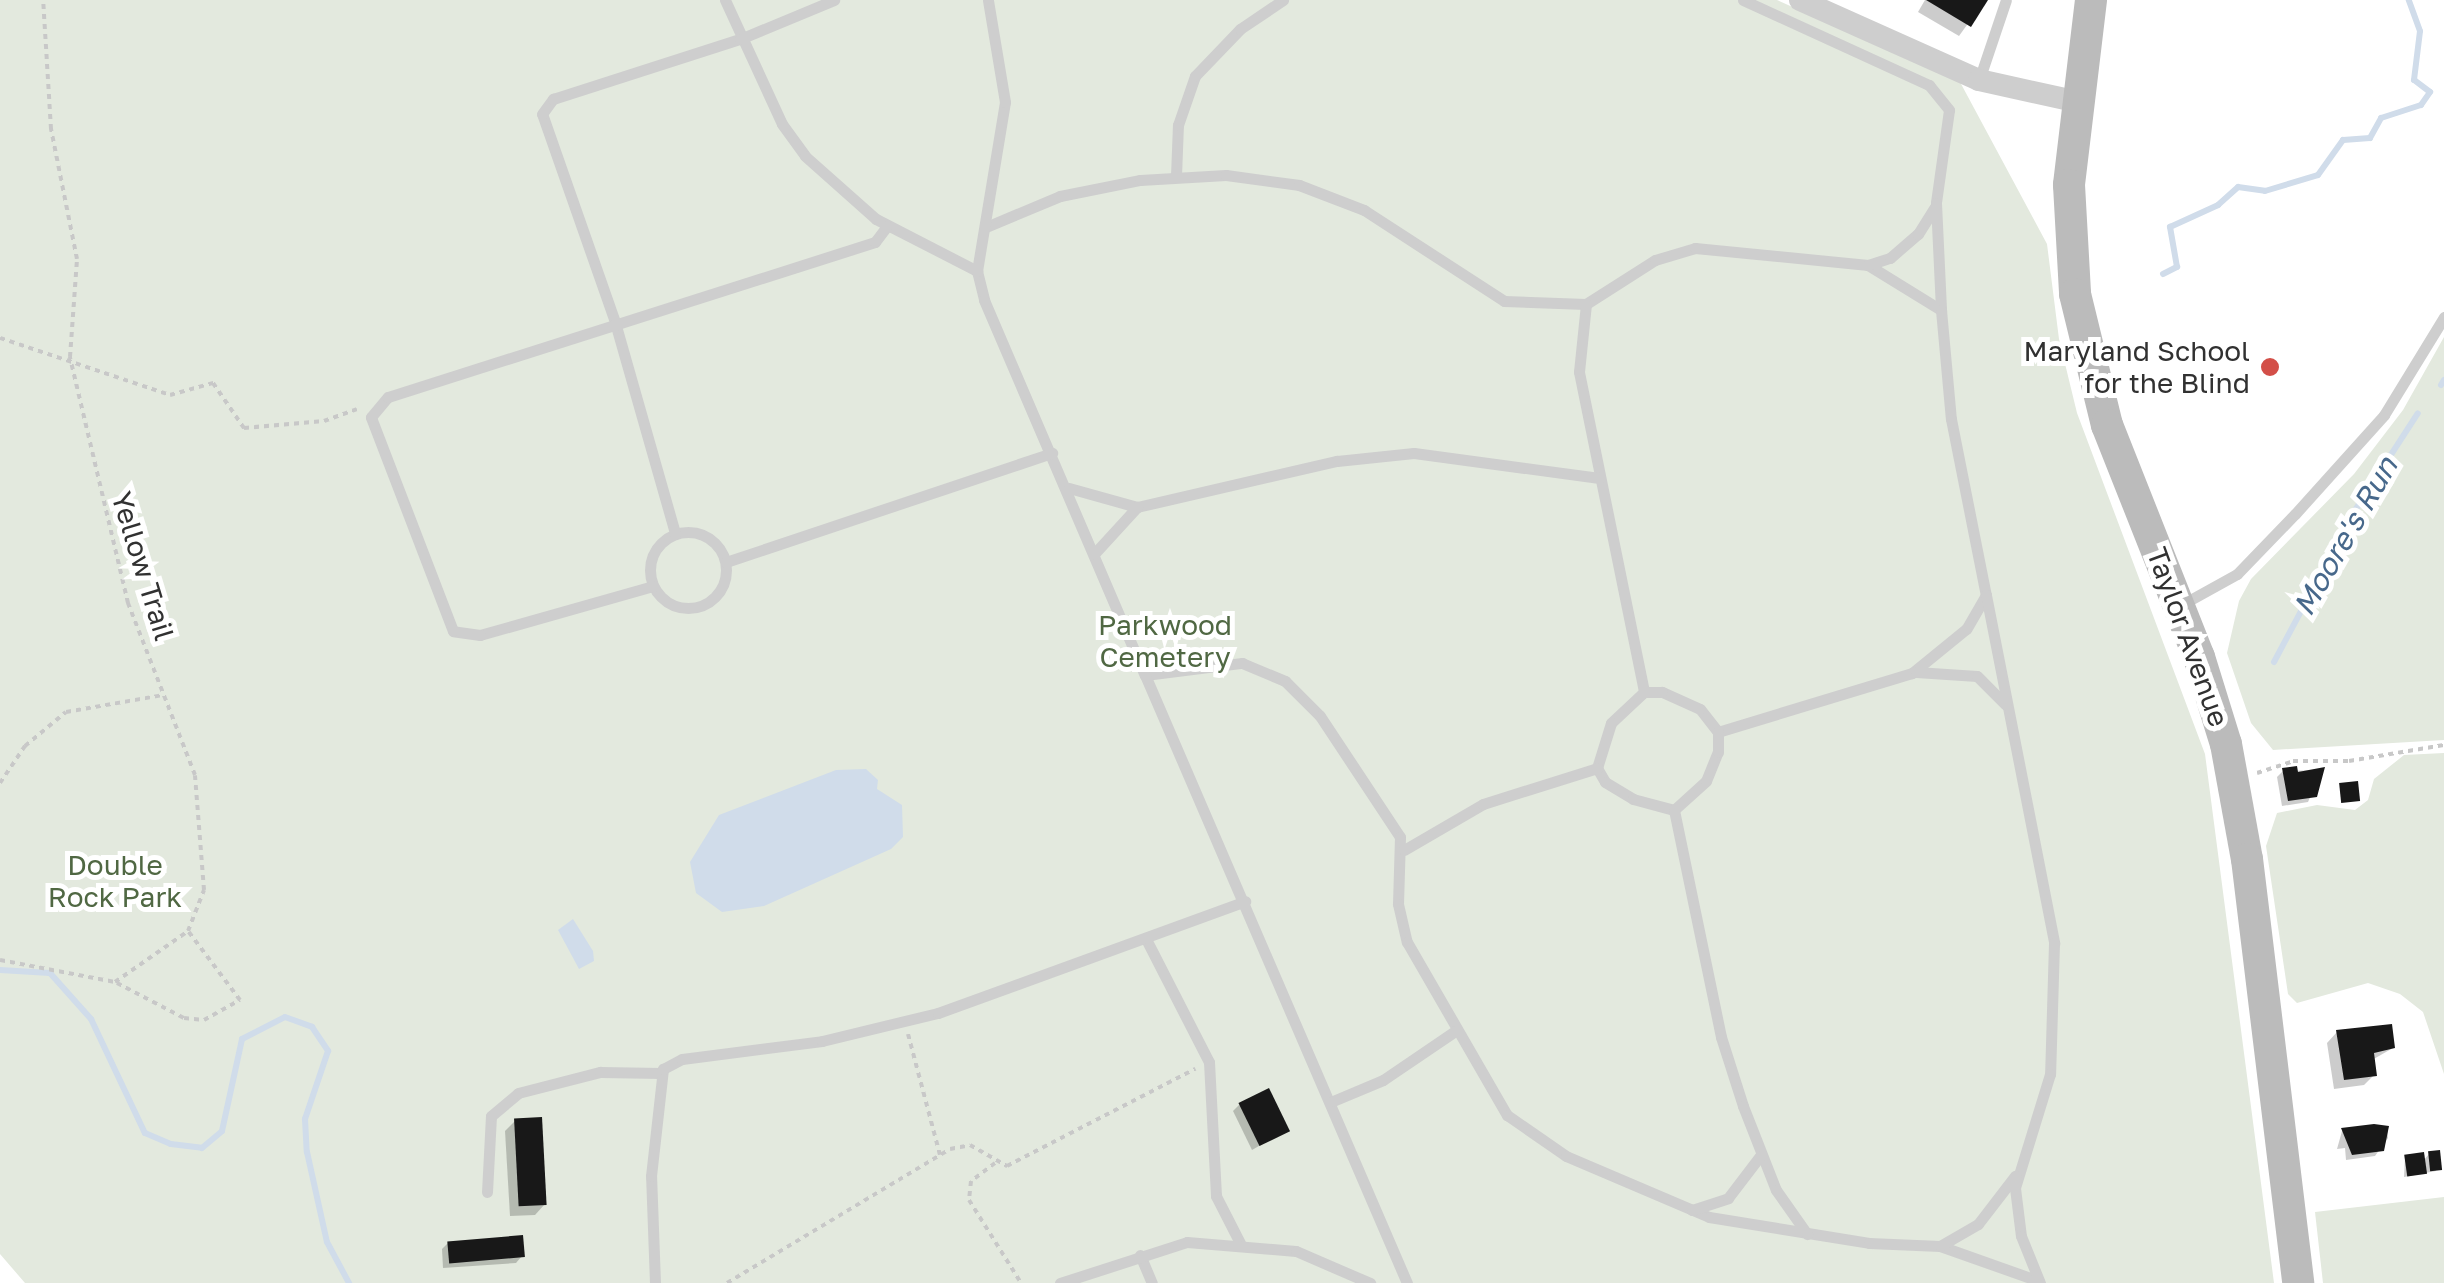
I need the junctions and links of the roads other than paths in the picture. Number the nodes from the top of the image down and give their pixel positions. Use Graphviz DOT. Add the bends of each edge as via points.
graph roads {
  1 [pos="725,0"];
  2 [pos="834,0"];
  3 [pos="988,0"];
  4 [pos="1284,0"];
  5 [pos="1742,0"];
  6 [pos="1800,0"];
  7 [pos="2006,0"];
  8 [pos="2091,0"];
  9 [pos="740,39"];
  10 [pos="1979,80"];
  11 [pos="2078,102"];
  12 [pos="1176,176"];
  13 [pos="1936,202"];
  14 [pos="887,226"];
  15 [pos="986,228"];
  16 [pos="1868,265"];
  17 [pos="978,271"];
  18 [pos="1586,304"];
  19 [pos="1941,310"];
  20 [pos="2444,317"];
  21 [pos="616,322"];
  22 [pos="1052,453"];
  23 [pos="1599,478"];
  24 [pos="1070,488"];
  25 [pos="1137,507"];
  26 [pos="675,533"];
  27 [pos="1094,554"];
  28 [pos="726,562"];
  29 [pos="653,586"];
  30 [pos="1986,594"];
  31 [pos="2180,606"];
  32 [pos="1912,672"];
  33 [pos="1145,674"];
  34 [pos="1644,692"];
  35 [pos="2005,704"];
  36 [pos="1718,732"];
  37 [pos="1597,768"];
  38 [pos="1674,810"];
  39 [pos="1404,850"];
  40 [pos="1245,901"];
  41 [pos="1147,942"];
  42 [pos="1455,1031"];
  43 [pos="662,1073"];
  44 [pos="1332,1101"];
  45 [pos="1760,1156"];
  46 [pos="2018,1172"];
  47 [pos="487,1192"];
  48 [pos="1692,1210"];
  49 [pos="1807,1234"];
  50 [pos="1240,1243"];
  51 [pos="1940,1246"];
  52 [pos="1140,1255"];
  53 [pos="2039,1282"];
  54 [pos="654,1283"];
  55 [pos="1060,1283"];
  56 [pos="1152,1283"];
  57 [pos="1370,1283"];
  58 [pos="1407,1283"];
  59 [pos="2298,1283"];
  1 -- 9 [label="lane"];
  2 -- 9 [label="lane"];
  3 -- 15 [label="lane" via="1005,102"];
  4 -- 12 [label="lane" via="1240,29 1195,76 1178,125"];
  5 -- 13 [label="lane" via="1929,85 1949,110"];
  6 -- 10 [label="street"];
  7 -- 10 [label="lane"];
  8 -- 11 [label="main road, Taylor Avenue"];
  9 -- 14 [label="lane" via="806,156"];
  9 -- 21 [label="lane" via="546,105 545,128"];
  10 -- 11 [label="street"];
  11 -- 31 [label="main road, Taylor Avenue" via="2068,225 2080,327 2107,425"];
  12 -- 15 [label="lane" via="1060,196"];
  12 -- 18 [label="lane" via="1226,175 1299,186 1400,230 1504,301"];
  13 -- 16 [label="lane" via="1918,234 1890,258"];
  13 -- 19 [label="lane"];
  14 -- 17 [label="lane"];
  14 -- 21 [label="lane" via="875,242"];
  15 -- 17 [label="lane"];
  16 -- 18 [label="lane" via="1694,248 1655,260"];
  16 -- 19 [label="lane"];
  17 -- 22 [label="lane" via="984,300"];
  18 -- 23 [label="lane" via="1579,372"];
  19 -- 30 [label="lane" via="1950,419"];
  20 -- 31 [label="lane" via="2384,415 2295,514 2237,574"];
  21 -- 26 [label="lane"];
  21 -- 29 [label="lane" via="388,397 371,416 453,632 480,635"];
  22 -- 24 [label="lane"];
  22 -- 28 [label="lane"];
  23 -- 25 [label="lane" via="1414,453 1337,461"];
  23 -- 34 [label="lane"];
  24 -- 25 [label="lane"];
  24 -- 27 [label="lane"];
  25 -- 27 [label="lane"];
  26 -- 28 [label="lane" via="707,536"];
  26 -- 29 [label="lane" via="654,555"];
  27 -- 33 [label="lane"];
  28 -- 29 [label="lane" via="724,584 710,602 689,608 668,603"];
  30 -- 32 [label="lane" via="1966,629"];
  30 -- 35 [label="lane"];
  31 -- 59 [label="main road, Taylor Avenue" via="2234,780"];
  32 -- 35 [label="lane" via="1977,676"];
  32 -- 36 [label="lane"];
  33 -- 39 [label="lane" via="1242,662 1285,681 1320,716"];
  33 -- 40 [label="lane"];
  34 -- 36 [label="lane" via="1662,692 1700,709"];
  34 -- 37 [label="lane" via="1610,723"];
  35 -- 46 [label="lane" via="2048,892 2056,1005 2050,1074"];
  36 -- 38 [label="lane" via="1706,781"];
  37 -- 38 [label="lane" via="1605,782 1632,799"];
  37 -- 39 [label="lane" via="1483,804"];
  38 -- 45 [label="lane" via="1721,1037"];
  39 -- 42 [label="lane" via="1401,923"];
  40 -- 41 [label="lane"];
  40 -- 44 [label="lane"];
  41 -- 43 [label="lane" via="906,1022 788,1047 682,1058"];
  41 -- 50 [label="lane" via="1209,1062 1216,1196"];
  42 -- 44 [label="lane" via="1383,1080"];
  42 -- 48 [label="lane" via="1518,1125 1622,1184"];
  43 -- 47 [label="lane" via="600,1072 518,1093 491,1116"];
  43 -- 54 [label="lane" via="650,1212"];
  44 -- 58 [label="lane"];
  45 -- 48 [label="lane" via="1728,1198"];
  45 -- 49 [label="lane"];
  46 -- 51 [label="lane" via="1978,1224"];
  46 -- 53 [label="lane" via="2021,1236"];
  48 -- 49 [label="lane"];
  49 -- 51 [label="lane"];
  50 -- 52 [label="lane" via="1187,1242"];
  50 -- 57 [label="lane" via="1296,1250"];
  51 -- 53 [label="lane"];
  52 -- 55 [label="lane"];
  52 -- 56 [label="lane"];
}
